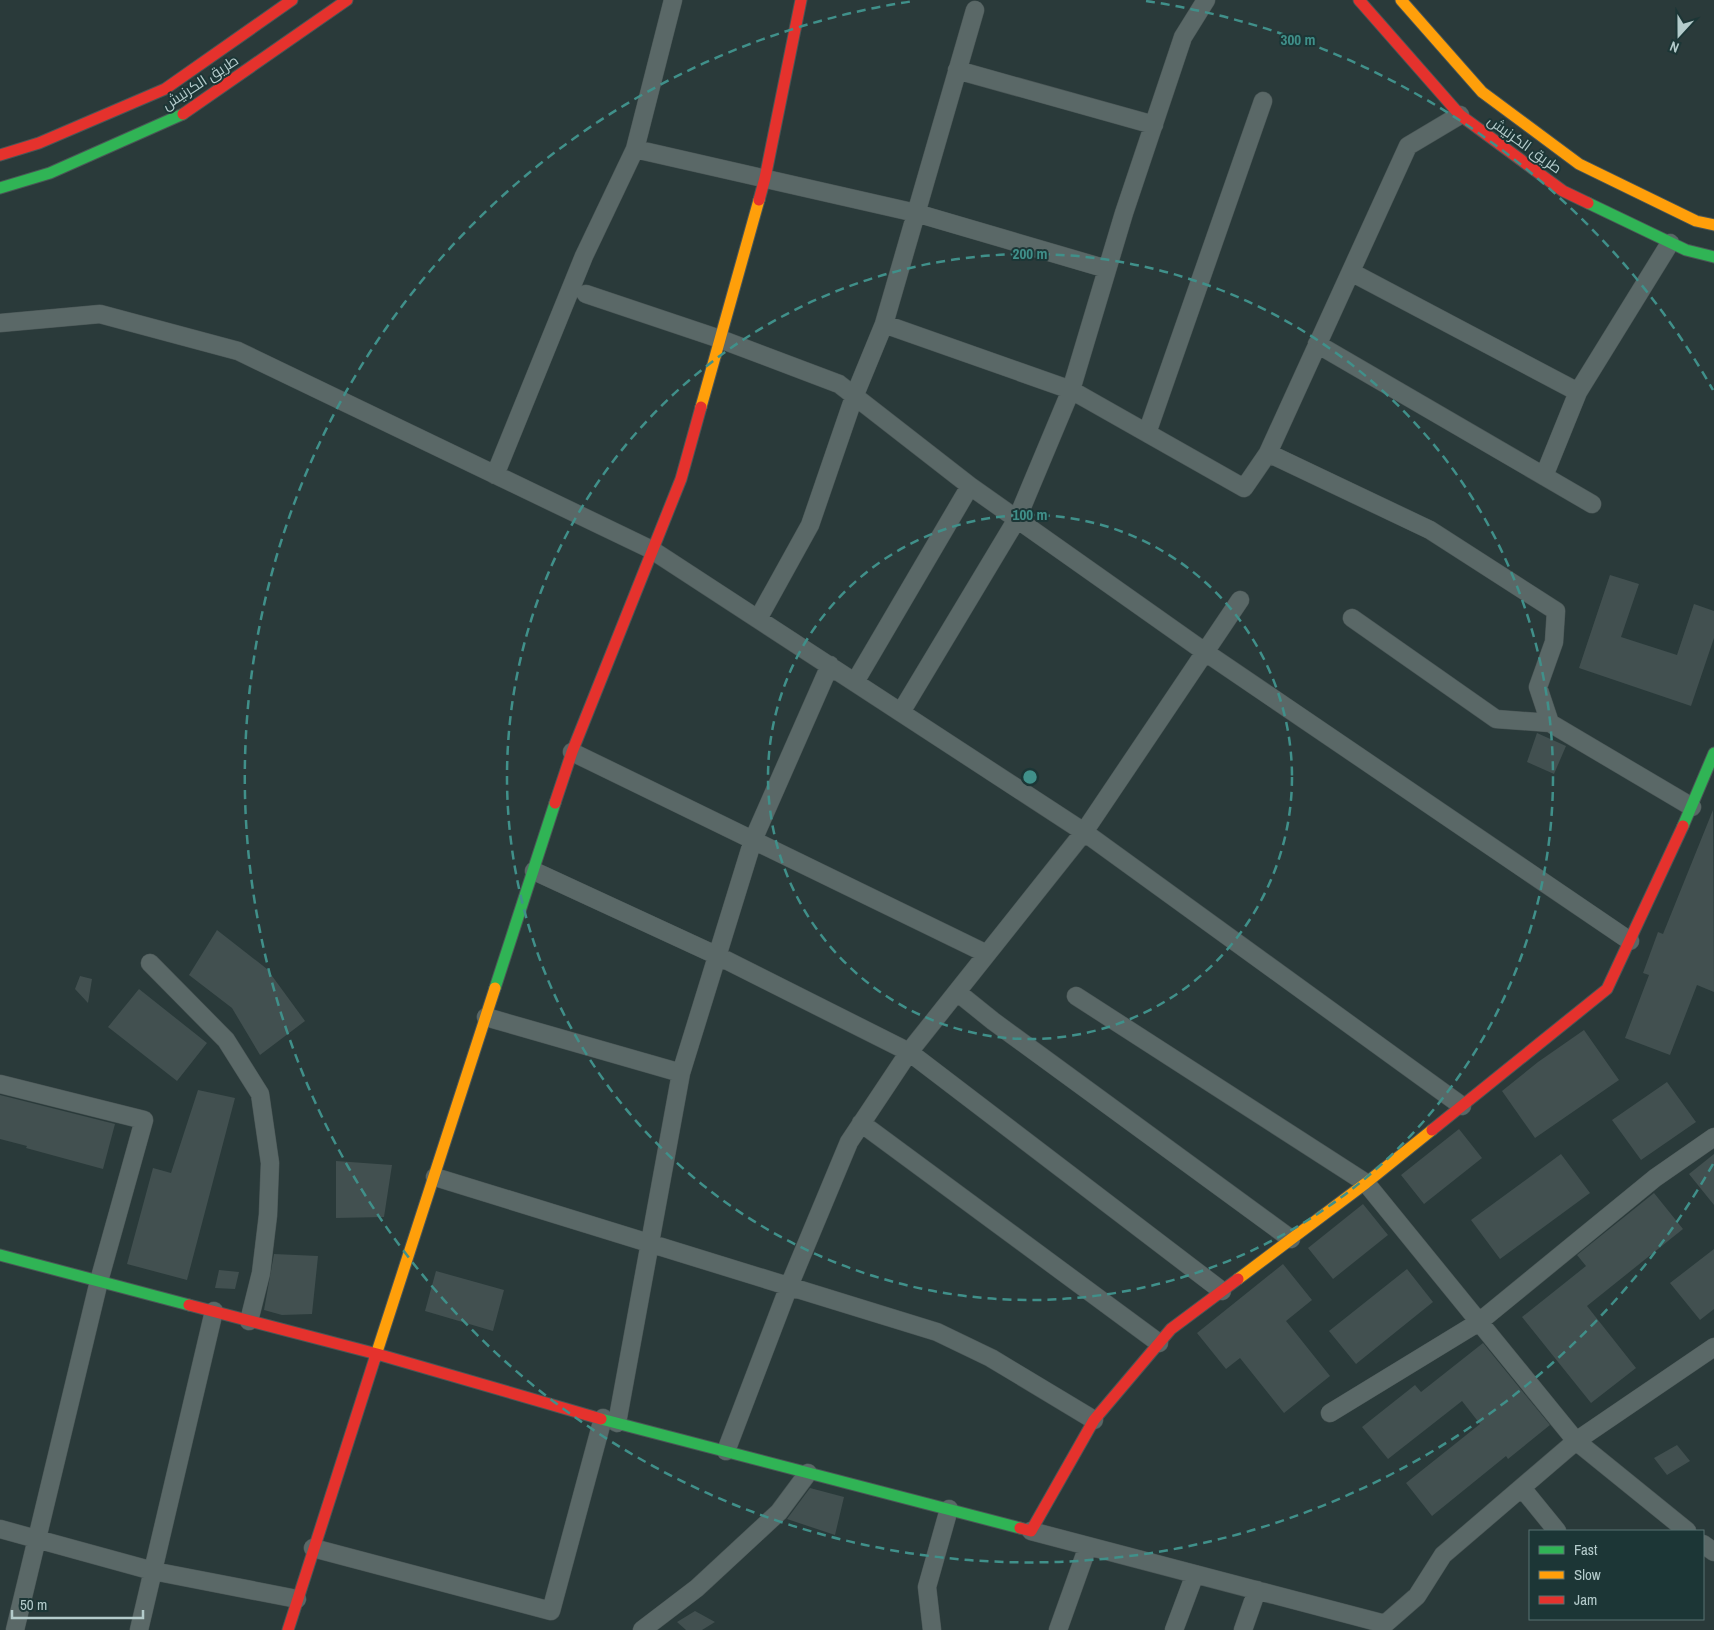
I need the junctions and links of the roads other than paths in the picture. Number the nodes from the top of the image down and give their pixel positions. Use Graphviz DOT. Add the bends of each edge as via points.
graph roads {
  1 [pos="292,0"];
  2 [pos="347,0"];
  3 [pos="673,0"];
  4 [pos="801,0"];
  5 [pos="1206,0"];
  6 [pos="1359,0"];
  7 [pos="1401,0"];
  8 [pos="975,10"];
  9 [pos="957,70"];
  10 [pos="1263,101"];
  11 [pos="1460,115"];
  12 [pos="1154,124"];
  13 [pos="635,149"];
  14 [pos="0,155"];
  15 [pos="765,178"];
  16 [pos="0,188"];
  17 [pos="916,213"];
  18 [pos="1714,225"];
  19 [pos="1670,243"];
  20 [pos="1714,257"];
  21 [pos="1107,269"];
  22 [pos="1351,272"];
  23 [pos="586,294"];
  24 [pos="0,323"];
  25 [pos="884,324"];
  26 [pos="720,339"];
  27 [pos="1318,344"];
  28 [pos="1070,390"];
  29 [pos="1578,392"];
  30 [pos="854,397"];
  31 [pos="1147,433"];
  32 [pos="1268,453"];
  33 [pos="495,474"];
  34 [pos="1544,476"];
  35 [pos="970,486"];
  36 [pos="1592,504"];
  37 [pos="1017,520"];
  38 [pos="652,550"];
  39 [pos="1240,600"];
  40 [pos="758,618"];
  41 [pos="1352,618"];
  42 [pos="1205,652"];
  43 [pos="830,666"];
  44 [pos="855,682"];
  45 [pos="901,712"];
  46 [pos="1550,723"];
  47 [pos="572,752"];
  48 [pos="1714,753"];
  49 [pos="1692,807"];
  50 [pos="1084,832"];
  51 [pos="753,840"];
  52 [pos="534,871"];
  53 [pos="1630,941"];
  54 [pos="986,954"];
  55 [pos="718,956"];
  56 [pos="150,963"];
  57 [pos="957,992"];
  58 [pos="1076,996"];
  59 [pos="486,1016"];
  60 [pos="909,1052"];
  61 [pos="681,1074"];
  62 [pos="0,1084"];
  63 [pos="1462,1106"];
  64 [pos="861,1123"];
  65 [pos="1714,1137"];
  66 [pos="435,1177"];
  67 [pos="1366,1183"];
  68 [pos="1291,1239"];
  69 [pos="650,1243"];
  70 [pos="0,1255"];
  71 [pos="99,1281"];
  72 [pos="789,1286"];
  73 [pos="1222,1291"];
  74 [pos="214,1311"];
  75 [pos="249,1321"];
  76 [pos="1479,1322"];
  77 [pos="1159,1343"];
  78 [pos="1714,1347"];
  79 [pos="377,1354"];
  80 [pos="1330,1413"];
  81 [pos="1094,1420"];
  82 [pos="610,1421"];
  83 [pos="1576,1441"];
  84 [pos="726,1451"];
  85 [pos="808,1473"];
  86 [pos="1522,1488"];
  87 [pos="948,1510"];
  88 [pos="0,1529"];
  89 [pos="1556,1530"];
  90 [pos="1686,1530"];
  91 [pos="1031,1531"];
  92 [pos="37,1539"];
  93 [pos="1088,1546"];
  94 [pos="313,1548"];
  95 [pos="153,1571"];
  96 [pos="1196,1574"];
  97 [pos="1257,1590"];
  98 [pos="297,1599"];
  99 [pos="15,1630"];
  100 [pos="139,1630"];
  101 [pos="288,1630"];
  102 [pos="642,1630"];
  103 [pos="932,1630"];
  104 [pos="1058,1630"];
  105 [pos="1174,1630"];
  106 [pos="1243,1630"];
  1 -- 14 [label="street, طريق الكرنيش" via="165,89 39,143"];
  2 -- 16 [label="street, طريق الكرنيش" via="180,116 50,173"];
  3 -- 13 [label="street"];
  4 -- 15 [label="street"];
  5 -- 12 [label="street" via="1183,37"];
  6 -- 11 [label="street, طريق الكرنيش"];
  7 -- 18 [label="street, طريق الكرنيش" via="1482,92 1579,164 1696,220"];
  8 -- 9 [label="street"];
  9 -- 12 [label="street"];
  9 -- 17 [label="street"];
  10 -- 31 [label="street"];
  11 -- 19 [label="street, طريق الكرنيش" via="1563,190"];
  11 -- 22 [label="street" via="1408,146"];
  12 -- 21 [label="street"];
  13 -- 15 [label="street"];
  13 -- 33 [label="street" via="584,256"];
  15 -- 17 [label="street"];
  15 -- 26 [label="street"];
  17 -- 21 [label="street"];
  17 -- 25 [label="street"];
  19 -- 20 [label="street, طريق الكرنيش"];
  19 -- 29 [label="street"];
  21 -- 28 [label="street"];
  22 -- 27 [label="street"];
  22 -- 29 [label="street"];
  23 -- 26 [label="street"];
  24 -- 33 [label="street" via="100,314 238,351"];
  25 -- 28 [label="street"];
  25 -- 30 [label="street"];
  26 -- 30 [label="street" via="839,384"];
  26 -- 38 [label="street" via="681,478"];
  27 -- 32 [label="street"];
  27 -- 34 [label="street"];
  28 -- 31 [label="street"];
  28 -- 37 [label="street"];
  29 -- 34 [label="street"];
  30 -- 35 [label="street"];
  30 -- 40 [label="street" via="810,525"];
  31 -- 32 [label="street" via="1244,488"];
  32 -- 46 [label="street" via="1430,530 1556,611 1554,642 1538,687"];
  33 -- 38 [label="street"];
  34 -- 36 [label="street"];
  35 -- 37 [label="street"];
  35 -- 44 [label="street"];
  37 -- 42 [label="street"];
  37 -- 45 [label="street"];
  38 -- 40 [label="street"];
  38 -- 47 [label="street"];
  39 -- 42 [label="street"];
  40 -- 43 [label="street"];
  41 -- 46 [label="street" via="1496,719"];
  42 -- 50 [label="street"];
  42 -- 53 [label="street"];
  43 -- 44 [label="street"];
  43 -- 51 [label="street"];
  44 -- 45 [label="street"];
  45 -- 50 [label="street"];
  46 -- 49 [label="street"];
  47 -- 51 [label="street"];
  47 -- 52 [label="street"];
  48 -- 49 [label="street"];
  49 -- 53 [label="street"];
  50 -- 54 [label="street"];
  50 -- 63 [label="street"];
  51 -- 54 [label="street"];
  51 -- 55 [label="street"];
  52 -- 55 [label="street"];
  52 -- 59 [label="street"];
  53 -- 63 [label="street" via="1607,989"];
  54 -- 57 [label="street"];
  55 -- 60 [label="street"];
  55 -- 61 [label="street"];
  56 -- 75 [label="street" via="226,1040 260,1094 270,1163 268,1214 261,1273"];
  57 -- 60 [label="street"];
  57 -- 68 [label="street" via="992,1021"];
  58 -- 67 [label="street"];
  59 -- 61 [label="street"];
  59 -- 66 [label="street"];
  60 -- 64 [label="street"];
  60 -- 73 [label="street"];
  61 -- 69 [label="street"];
  62 -- 71 [label="street" via="144,1120"];
  63 -- 67 [label="street"];
  64 -- 72 [label="street" via="849,1142"];
  64 -- 77 [label="street"];
  65 -- 76 [label="street" via="1655,1178"];
  66 -- 69 [label="street"];
  66 -- 79 [label="street"];
  67 -- 68 [label="street"];
  67 -- 76 [label="street"];
  68 -- 73 [label="street"];
  69 -- 72 [label="street"];
  69 -- 82 [label="street"];
  70 -- 71 [label="street"];
  71 -- 74 [label="street"];
  71 -- 92 [label="street"];
  72 -- 81 [label="street" via="937,1332 990,1358"];
  72 -- 84 [label="street"];
  73 -- 77 [label="street" via="1171,1329"];
  74 -- 75 [label="street"];
  74 -- 95 [label="street"];
  75 -- 79 [label="street"];
  76 -- 80 [label="street"];
  76 -- 83 [label="street"];
  77 -- 81 [label="street"];
  78 -- 83 [label="street"];
  79 -- 82 [label="street"];
  79 -- 94 [label="street"];
  81 -- 91 [label="street"];
  82 -- 84 [label="street"];
  82 -- 94 [label="street" via="551,1611"];
  83 -- 86 [label="street"];
  83 -- 90 [label="street"];
  84 -- 85 [label="street"];
  85 -- 87 [label="street"];
  85 -- 102 [label="street" via="778,1512 697,1588"];
  86 -- 89 [label="street"];
  86 -- 97 [label="street" via="1443,1555 1417,1596 1385,1624"];
  87 -- 91 [label="street"];
  87 -- 103 [label="street" via="927,1587"];
  88 -- 92 [label="street"];
  91 -- 93 [label="street"];
  92 -- 95 [label="street"];
  92 -- 99 [label="street"];
  93 -- 96 [label="street"];
  93 -- 104 [label="street"];
  94 -- 98 [label="street"];
  95 -- 98 [label="street"];
  95 -- 100 [label="street"];
  96 -- 97 [label="street"];
  96 -- 105 [label="street"];
  97 -- 106 [label="street"];
  98 -- 101 [label="street"];
}
